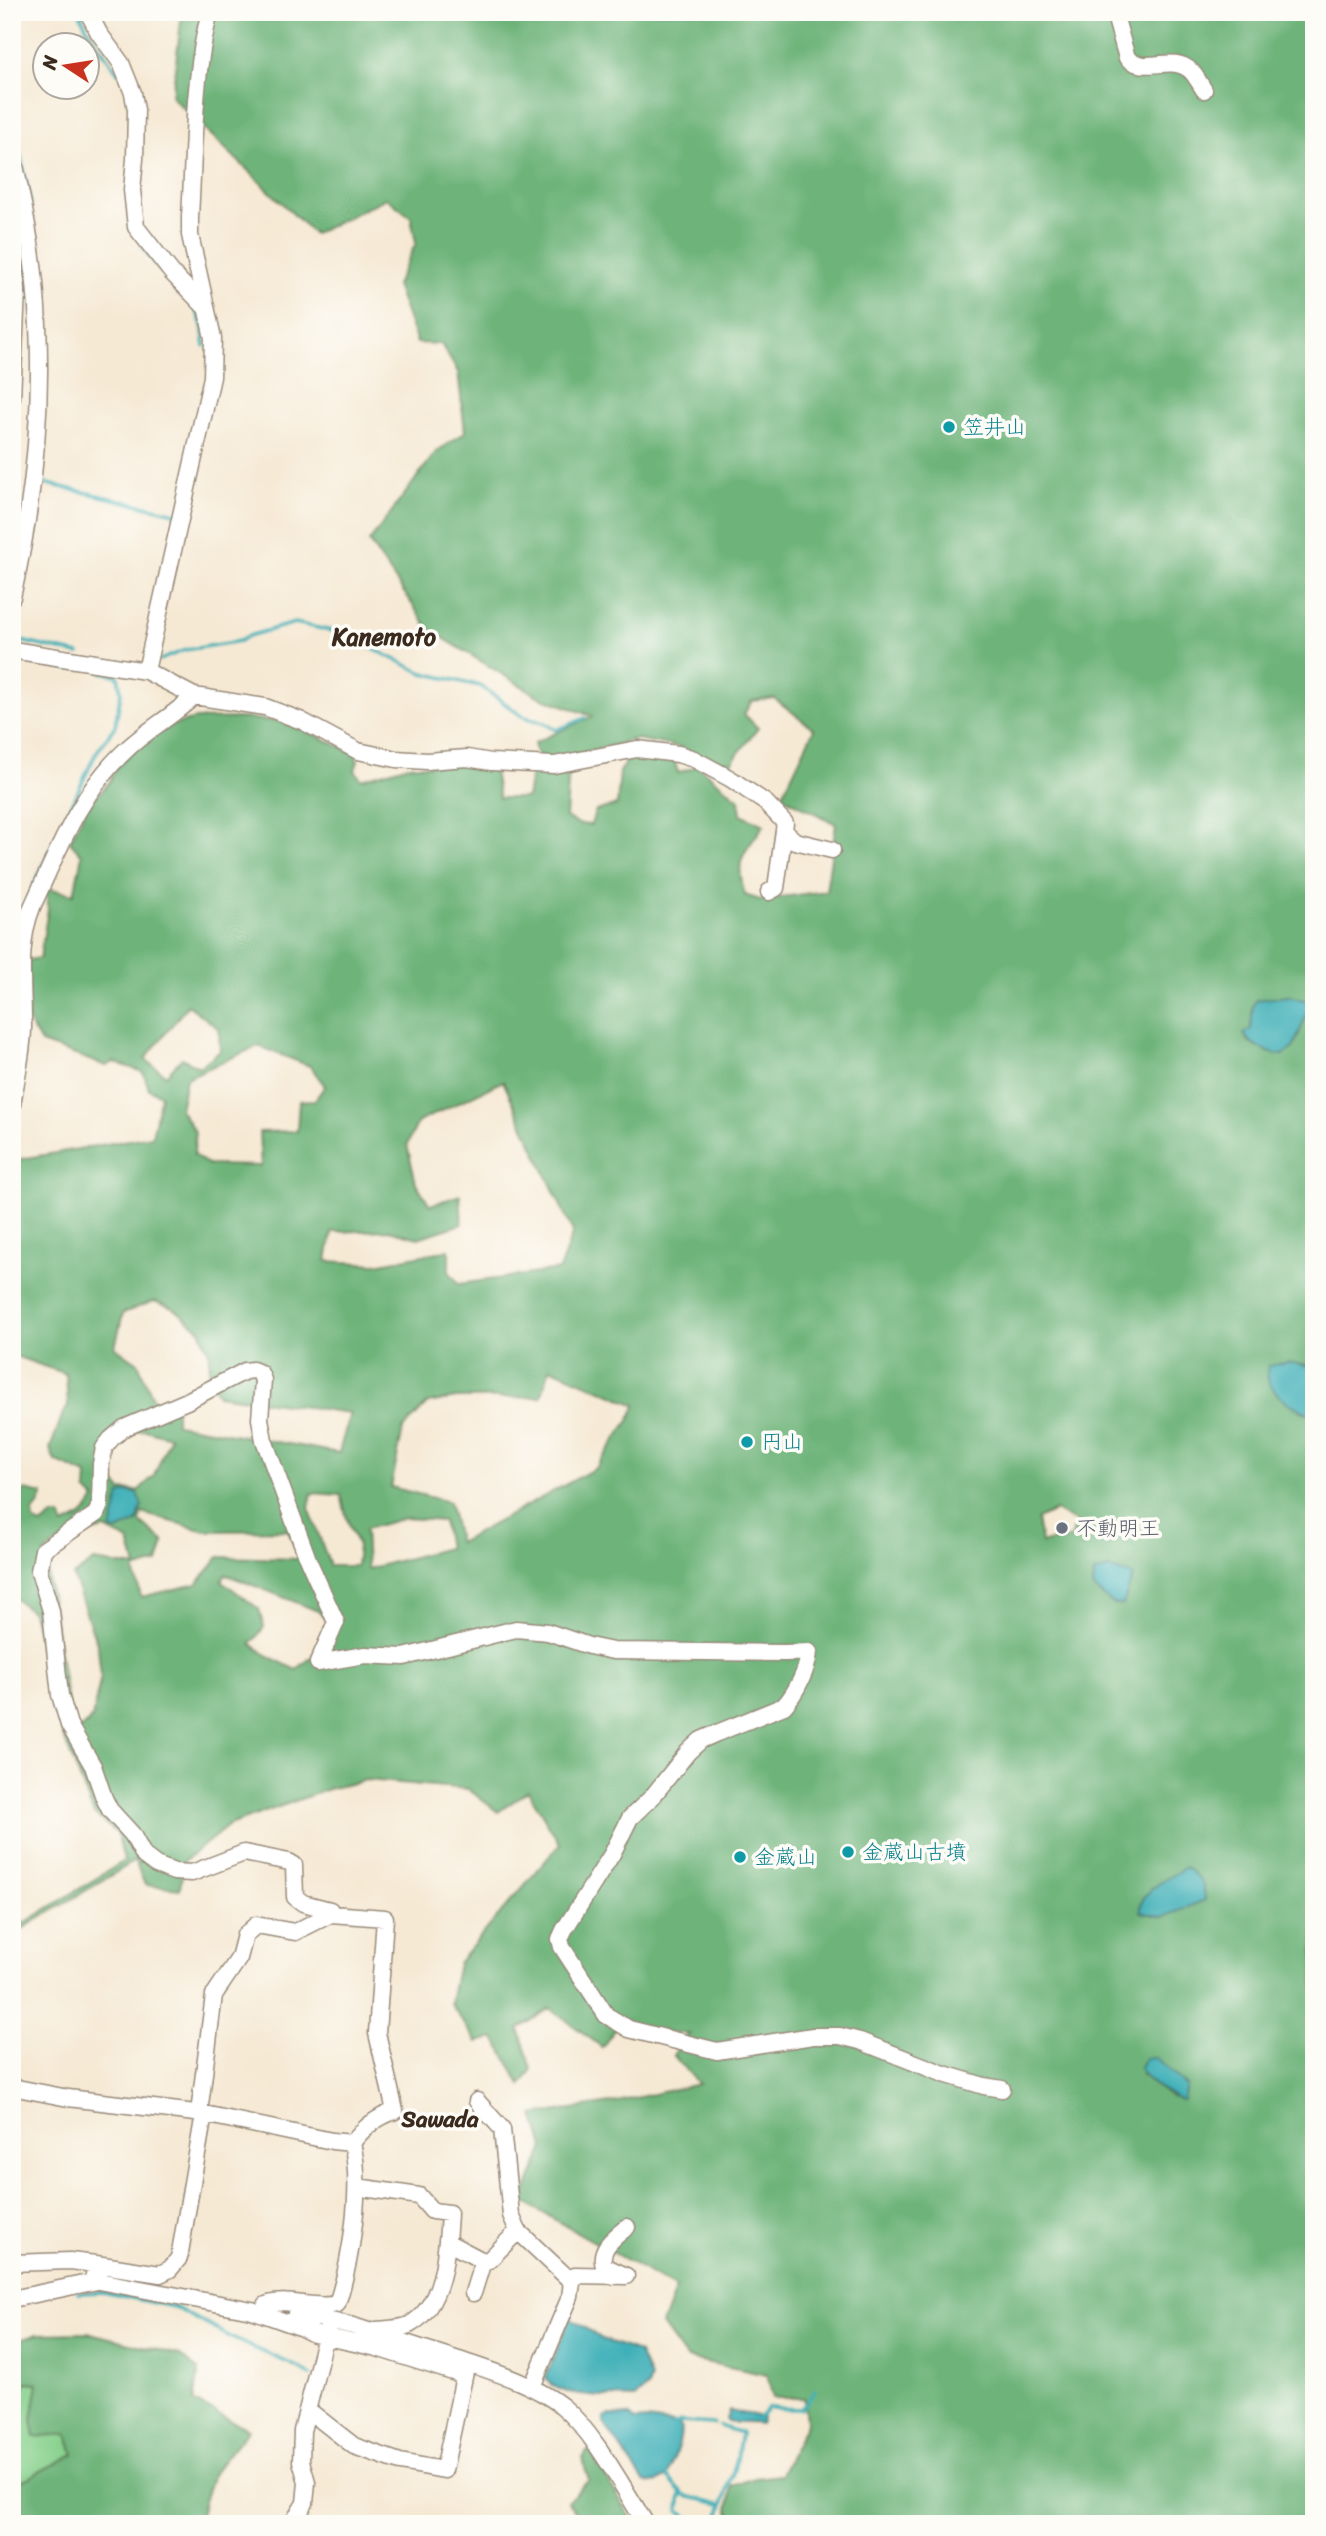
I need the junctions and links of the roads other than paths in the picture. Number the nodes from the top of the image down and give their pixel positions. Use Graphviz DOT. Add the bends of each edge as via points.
graph roads {
  1 [pos="88,12"];
  2 [pos="210,12"];
  3 [pos="1114,12"];
  4 [pos="1204,90"];
  5 [pos="12,151"];
  6 [pos="12,249"];
  7 [pos="208,311"];
  8 [pos="14,321"];
  9 [pos="12,397"];
  10 [pos="12,597"];
  11 [pos="12,650"];
  12 [pos="146,671"];
  13 [pos="194,696"];
  14 [pos="785,832"];
  15 [pos="832,850"];
  16 [pos="769,892"];
  17 [pos="12,1105"];
  18 [pos="331,1914"];
  19 [pos="12,2087"];
  20 [pos="1002,2089"];
  21 [pos="477,2101"];
  22 [pos="202,2113"];
  23 [pos="352,2143"];
  24 [pos="357,2187"];
  25 [pos="627,2227"];
  26 [pos="518,2231"];
  27 [pos="447,2242"];
  28 [pos="483,2261"];
  29 [pos="12,2263"];
  30 [pos="95,2272"];
  31 [pos="572,2282"];
  32 [pos="473,2293"];
  33 [pos="12,2299"];
  34 [pos="266,2305"];
  35 [pos="328,2328"];
  36 [pos="370,2331"];
  37 [pos="462,2365"];
  38 [pos="532,2387"];
  39 [pos="308,2410"];
  40 [pos="292,2524"];
  41 [pos="646,2524"];
  1 -- 7 [label="street" via="121,63 133,93 136,227"];
  2 -- 7 [label="street" via="200,70 190,217"];
  3 -- 4 [label="street" via="1127,58 1148,65 1183,65"];
  5 -- 10 [label="street" via="30,240 39,369 31,501"];
  6 -- 8 [label="street" via="17,290"];
  7 -- 12 [label="street" via="214,338 212,377"];
  8 -- 9 [label="street"];
  11 -- 12 [label="street"];
  12 -- 13 [label="street"];
  13 -- 14 [label="street" via="265,707 358,751 408,761 467,758 554,765 637,750 678,754 694,758 766,803 785,823"];
  13 -- 17 [label="street" via="101,776 78,809 32,908 21,953 23,1033"];
  14 -- 15 [label="street" via="795,841"];
  14 -- 16 [label="street" via="776,888"];
  18 -- 20 [label="street" via="295,1897 294,1864 289,1862 244,1853 192,1873 156,1865 144,1856 110,1810 93,1766 69,1725 60,1695 51,1611 39,1571 43,1550 96,1514 104,1448 111,1439 124,1428 253,1370 263,1380 260,1419 264,1440 336,1622 318,1663 365,1655 412,1656 516,1629 548,1632 613,1651 809,1652 784,1706 701,1740 688,1752 630,1818 564,1930 562,1947 606,2015 629,2029 716,2051 840,2036 944,2074"];
  18 -- 22 [label="street" via="295,1932 256,1925 245,1935 239,1958 214,1996"];
  18 -- 23 [label="street" via="385,1918 377,2033 395,2111 368,2125"];
  19 -- 22 [label="street"];
  21 -- 26 [label="street" via="502,2129 511,2215"];
  22 -- 23 [label="street"];
  22 -- 30 [label="street" via="180,2258 160,2274"];
  23 -- 24 [label="street"];
  24 -- 27 [label="street" via="419,2196 432,2211 449,2213"];
  24 -- 34 [label="street" via="346,2276 337,2304"];
  25 -- 31 [label="street" via="606,2246 601,2258 604,2266 625,2276 586,2273 575,2275"];
  26 -- 28 [label="street"];
  26 -- 31 [label="street"];
  27 -- 28 [label="street"];
  27 -- 36 [label="street" via="436,2293 421,2317 406,2326"];
  28 -- 32 [label="street"];
  29 -- 30 [label="street" via="71,2261"];
  30 -- 33 [label="street"];
  30 -- 34 [label="street"];
  30 -- 35 [label="street"];
  31 -- 38 [label="street"];
  34 -- 35 [label="street"];
  35 -- 36 [label="street"];
  35 -- 37 [label="street" via="456,2373"];
  35 -- 39 [label="street"];
  36 -- 37 [label="street"];
  37 -- 38 [label="street"];
  37 -- 39 [label="street" via="444,2470 400,2462 354,2446"];
  38 -- 41 [label="street" via="563,2407 585,2431"];
  39 -- 40 [label="street" via="300,2447 307,2482 305,2503"];
}
